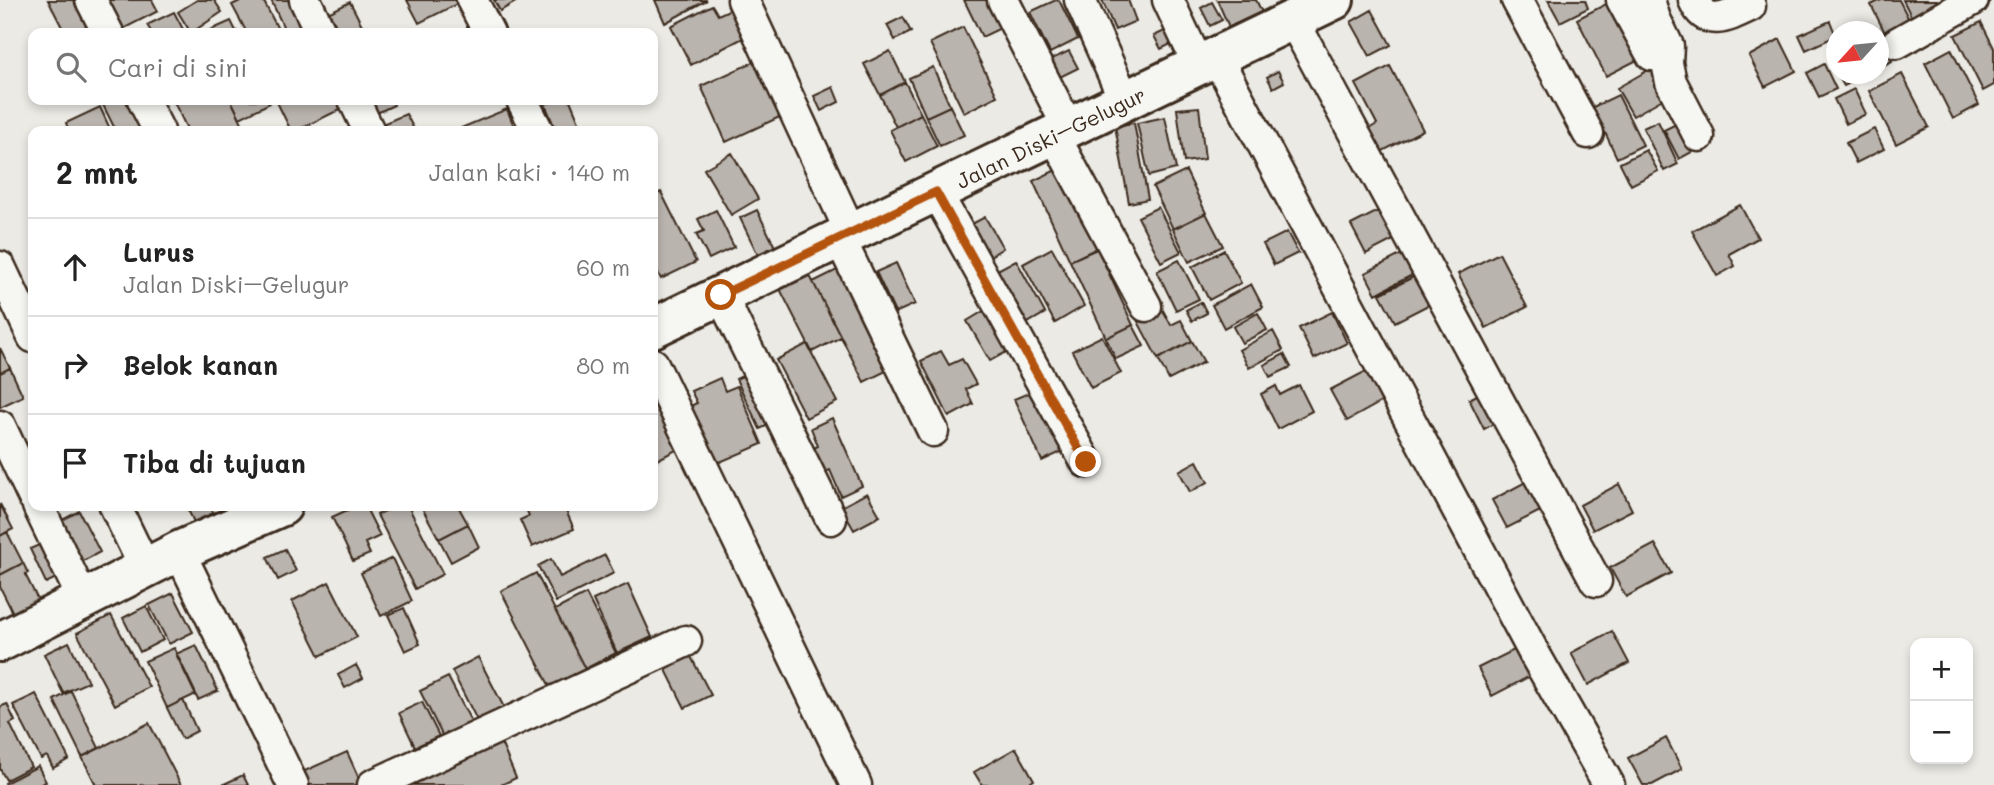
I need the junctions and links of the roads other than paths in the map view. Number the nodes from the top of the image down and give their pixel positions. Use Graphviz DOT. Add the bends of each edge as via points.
graph roads {
  1 [pos="91,0"];
  2 [pos="305,0"];
  3 [pos="472,0"];
  4 [pos="743,0"];
  5 [pos="1003,0"];
  6 [pos="1080,0"];
  7 [pos="1168,0"];
  8 [pos="1335,0"];
  9 [pos="1517,0"];
  10 [pos="1622,0"];
  11 [pos="1649,0"];
  12 [pos="1694,0"];
  13 [pos="1973,0"];
  14 [pos="1749,6"];
  15 [pos="1293,20"];
  16 [pos="105,28"];
  17 [pos="319,28"];
  18 [pos="486,28"];
  19 [pos="1897,43"];
  20 [pos="1208,62"];
  21 [pos="1669,70"];
  22 [pos="1125,101"];
  23 [pos="146,105"];
  24 [pos="356,105"];
  25 [pos="525,105"];
  26 [pos="156,126"];
  27 [pos="367,126"];
  28 [pos="535,126"];
  29 [pos="1062,132"];
  30 [pos="1588,133"];
  31 [pos="1699,136"];
  32 [pos="936,192"];
  33 [pos="845,236"];
  34 [pos="0,267"];
  35 [pos="721,295"];
  36 [pos="1146,306"];
  37 [pos="28,326"];
  38 [pos="658,326"];
  39 [pos="658,373"];
  40 [pos="0,426"];
  41 [pos="933,431"];
  42 [pos="1086,462"];
  43 [pos="28,485"];
  44 [pos="40,511"];
  45 [pos="117,511"];
  46 [pos="271,511"];
  47 [pos="831,519"];
  48 [pos="179,551"];
  49 [pos="145,570"];
  50 [pos="1596,581"];
  51 [pos="83,599"];
  52 [pos="686,640"];
  53 [pos="0,642"];
  54 [pos="293,785"];
  55 [pos="373,785"];
  56 [pos="856,785"];
  57 [pos="1609,785"];
  1 -- 16 [label="street"];
  2 -- 17 [label="street"];
  3 -- 18 [label="street"];
  4 -- 33 [label="street"];
  5 -- 29 [label="street"];
  6 -- 22 [label="street"];
  7 -- 20 [label="street"];
  8 -- 15 [label="main road, Jalan Diski–Gelugur"];
  9 -- 30 [label="street"];
  10 -- 21 [label="street" via="1656,61"];
  11 -- 21 [label="street" via="1668,46"];
  12 -- 14 [label="street" via="1706,15 1715,18"];
  13 -- 19 [label="street"];
  15 -- 20 [label="main road, Jalan Diski–Gelugur"];
  15 -- 50 [label="street"];
  20 -- 22 [label="main road, Jalan Diski–Gelugur"];
  20 -- 57 [label="street"];
  21 -- 31 [label="street"];
  22 -- 29 [label="main road, Jalan Diski–Gelugur"];
  23 -- 26 [label="street"];
  24 -- 27 [label="street"];
  25 -- 28 [label="street"];
  29 -- 32 [label="main road, Jalan Diski–Gelugur"];
  29 -- 36 [label="street"];
  32 -- 33 [label="main road, Jalan Diski–Gelugur"];
  32 -- 42 [label="street"];
  33 -- 35 [label="main road, Jalan Diski–Gelugur"];
  33 -- 41 [label="street"];
  34 -- 37 [label="street"];
  35 -- 38 [label="main road, Jalan Diski–Gelugur"];
  35 -- 47 [label="street"];
  39 -- 56 [label="street"];
  40 -- 43 [label="street"];
  44 -- 51 [label="street"];
  45 -- 49 [label="street"];
  46 -- 48 [label="main road"];
  48 -- 49 [label="main road"];
  48 -- 54 [label="street"];
  49 -- 51 [label="main road"];
  51 -- 53 [label="main road"];
  52 -- 55 [label="street"];
}
